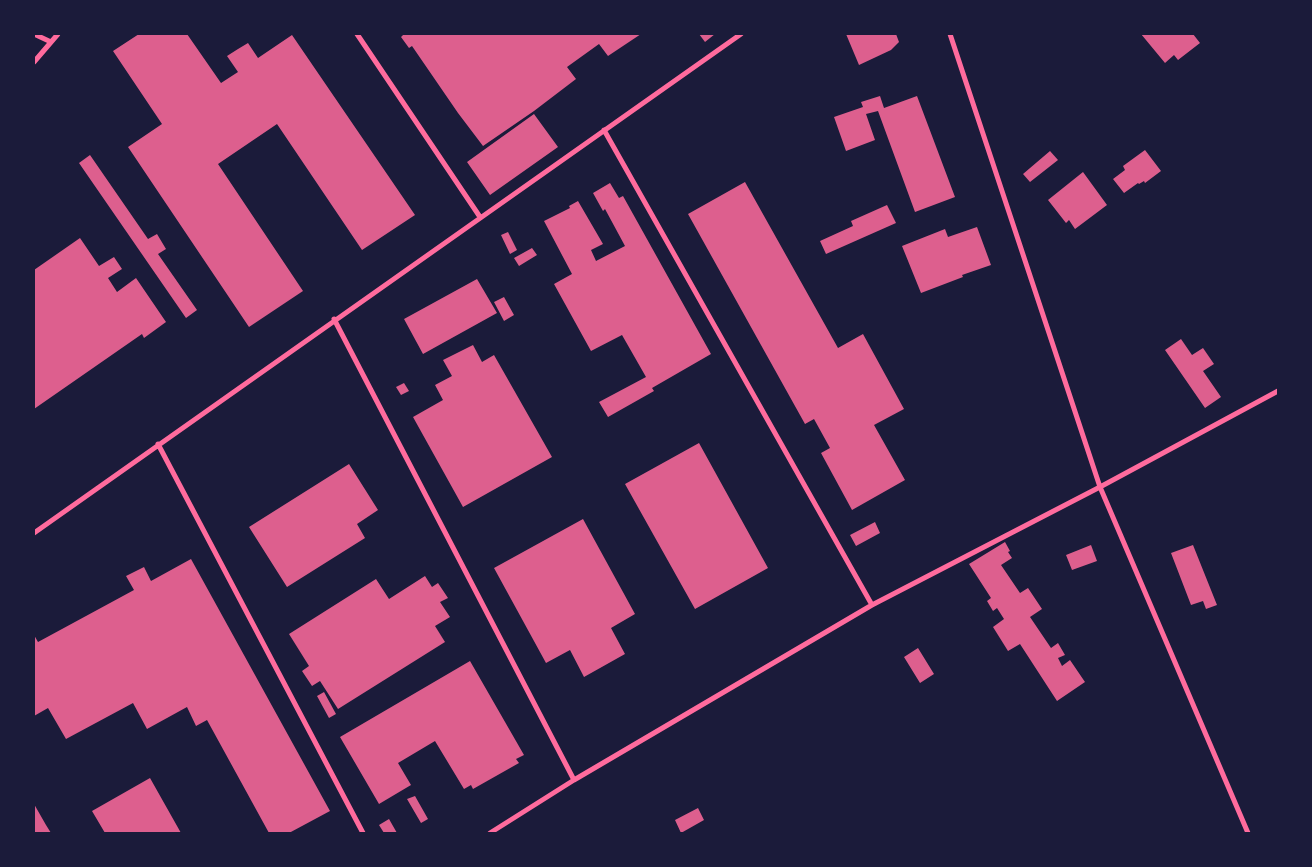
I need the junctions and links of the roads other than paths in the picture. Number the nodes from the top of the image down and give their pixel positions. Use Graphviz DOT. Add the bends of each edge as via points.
graph roads {
  1 [pos="34,34"];
  2 [pos="58,34"];
  3 [pos="357,34"];
  4 [pos="741,34"];
  5 [pos="950,34"];
  6 [pos="51,42"];
  7 [pos="34,62"];
  8 [pos="604,130"];
  9 [pos="480,217"];
  10 [pos="334,319"];
  11 [pos="1278,391"];
  12 [pos="158,444"];
  13 [pos="1100,487"];
  14 [pos="34,532"];
  15 [pos="872,605"];
  16 [pos="574,780"];
  17 [pos="363,833"];
  18 [pos="490,833"];
  19 [pos="1248,833"];
  1 -- 6 [label="street"];
  2 -- 6 [label="street"];
  3 -- 9 [label="street"];
  4 -- 8 [label="street"];
  5 -- 13 [label="street"];
  6 -- 7 [label="street"];
  8 -- 9 [label="street"];
  8 -- 15 [label="street"];
  9 -- 10 [label="street"];
  10 -- 12 [label="street"];
  10 -- 16 [label="street"];
  11 -- 13 [label="street"];
  12 -- 14 [label="street"];
  12 -- 17 [label="street"];
  13 -- 15 [label="street"];
  13 -- 19 [label="street"];
  15 -- 16 [label="street"];
  16 -- 18 [label="street"];
}
